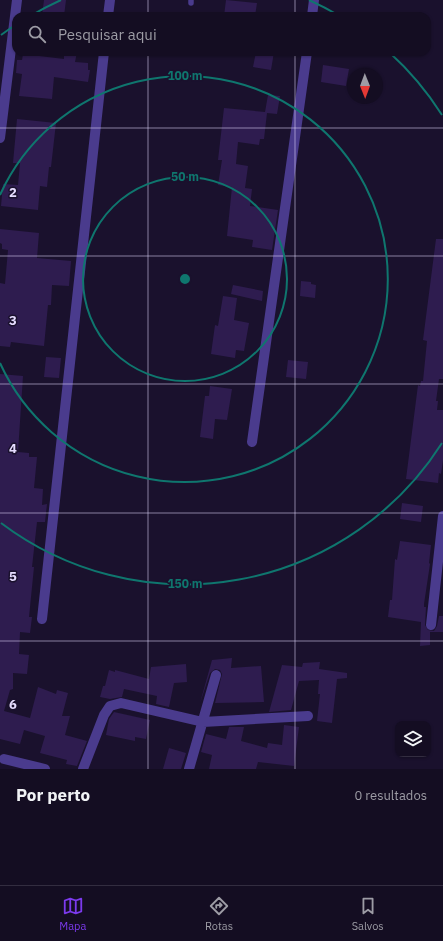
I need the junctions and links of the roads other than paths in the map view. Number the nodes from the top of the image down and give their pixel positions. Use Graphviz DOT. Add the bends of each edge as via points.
graph roads {
  1 [pos="17,0"];
  2 [pos="110,0"];
  3 [pos="314,0"];
  4 [pos="16,12"];
  5 [pos="108,12"];
  6 [pos="312,12"];
  7 [pos="12,41"];
  8 [pos="104,56"];
  9 [pos="306,56"];
  10 [pos="0,138"];
  11 [pos="252,442"];
  12 [pos="443,516"];
  13 [pos="42,619"];
  14 [pos="431,625"];
  15 [pos="216,675"];
  16 [pos="308,716"];
  17 [pos="203,722"];
  18 [pos="4,759"];
  19 [pos="45,769"];
  20 [pos="83,769"];
  21 [pos="190,769"];
  1 -- 4 [label="street"];
  2 -- 5 [label="street"];
  3 -- 6 [label="street"];
  7 -- 10 [label="street"];
  8 -- 13 [label="street"];
  9 -- 11 [label="street"];
  12 -- 14 [label="street"];
  15 -- 17 [label="street"];
  16 -- 17 [label="street"];
  17 -- 20 [label="street" via="121,703 110,706"];
  17 -- 21 [label="street"];
  18 -- 19 [label="street"];
}
